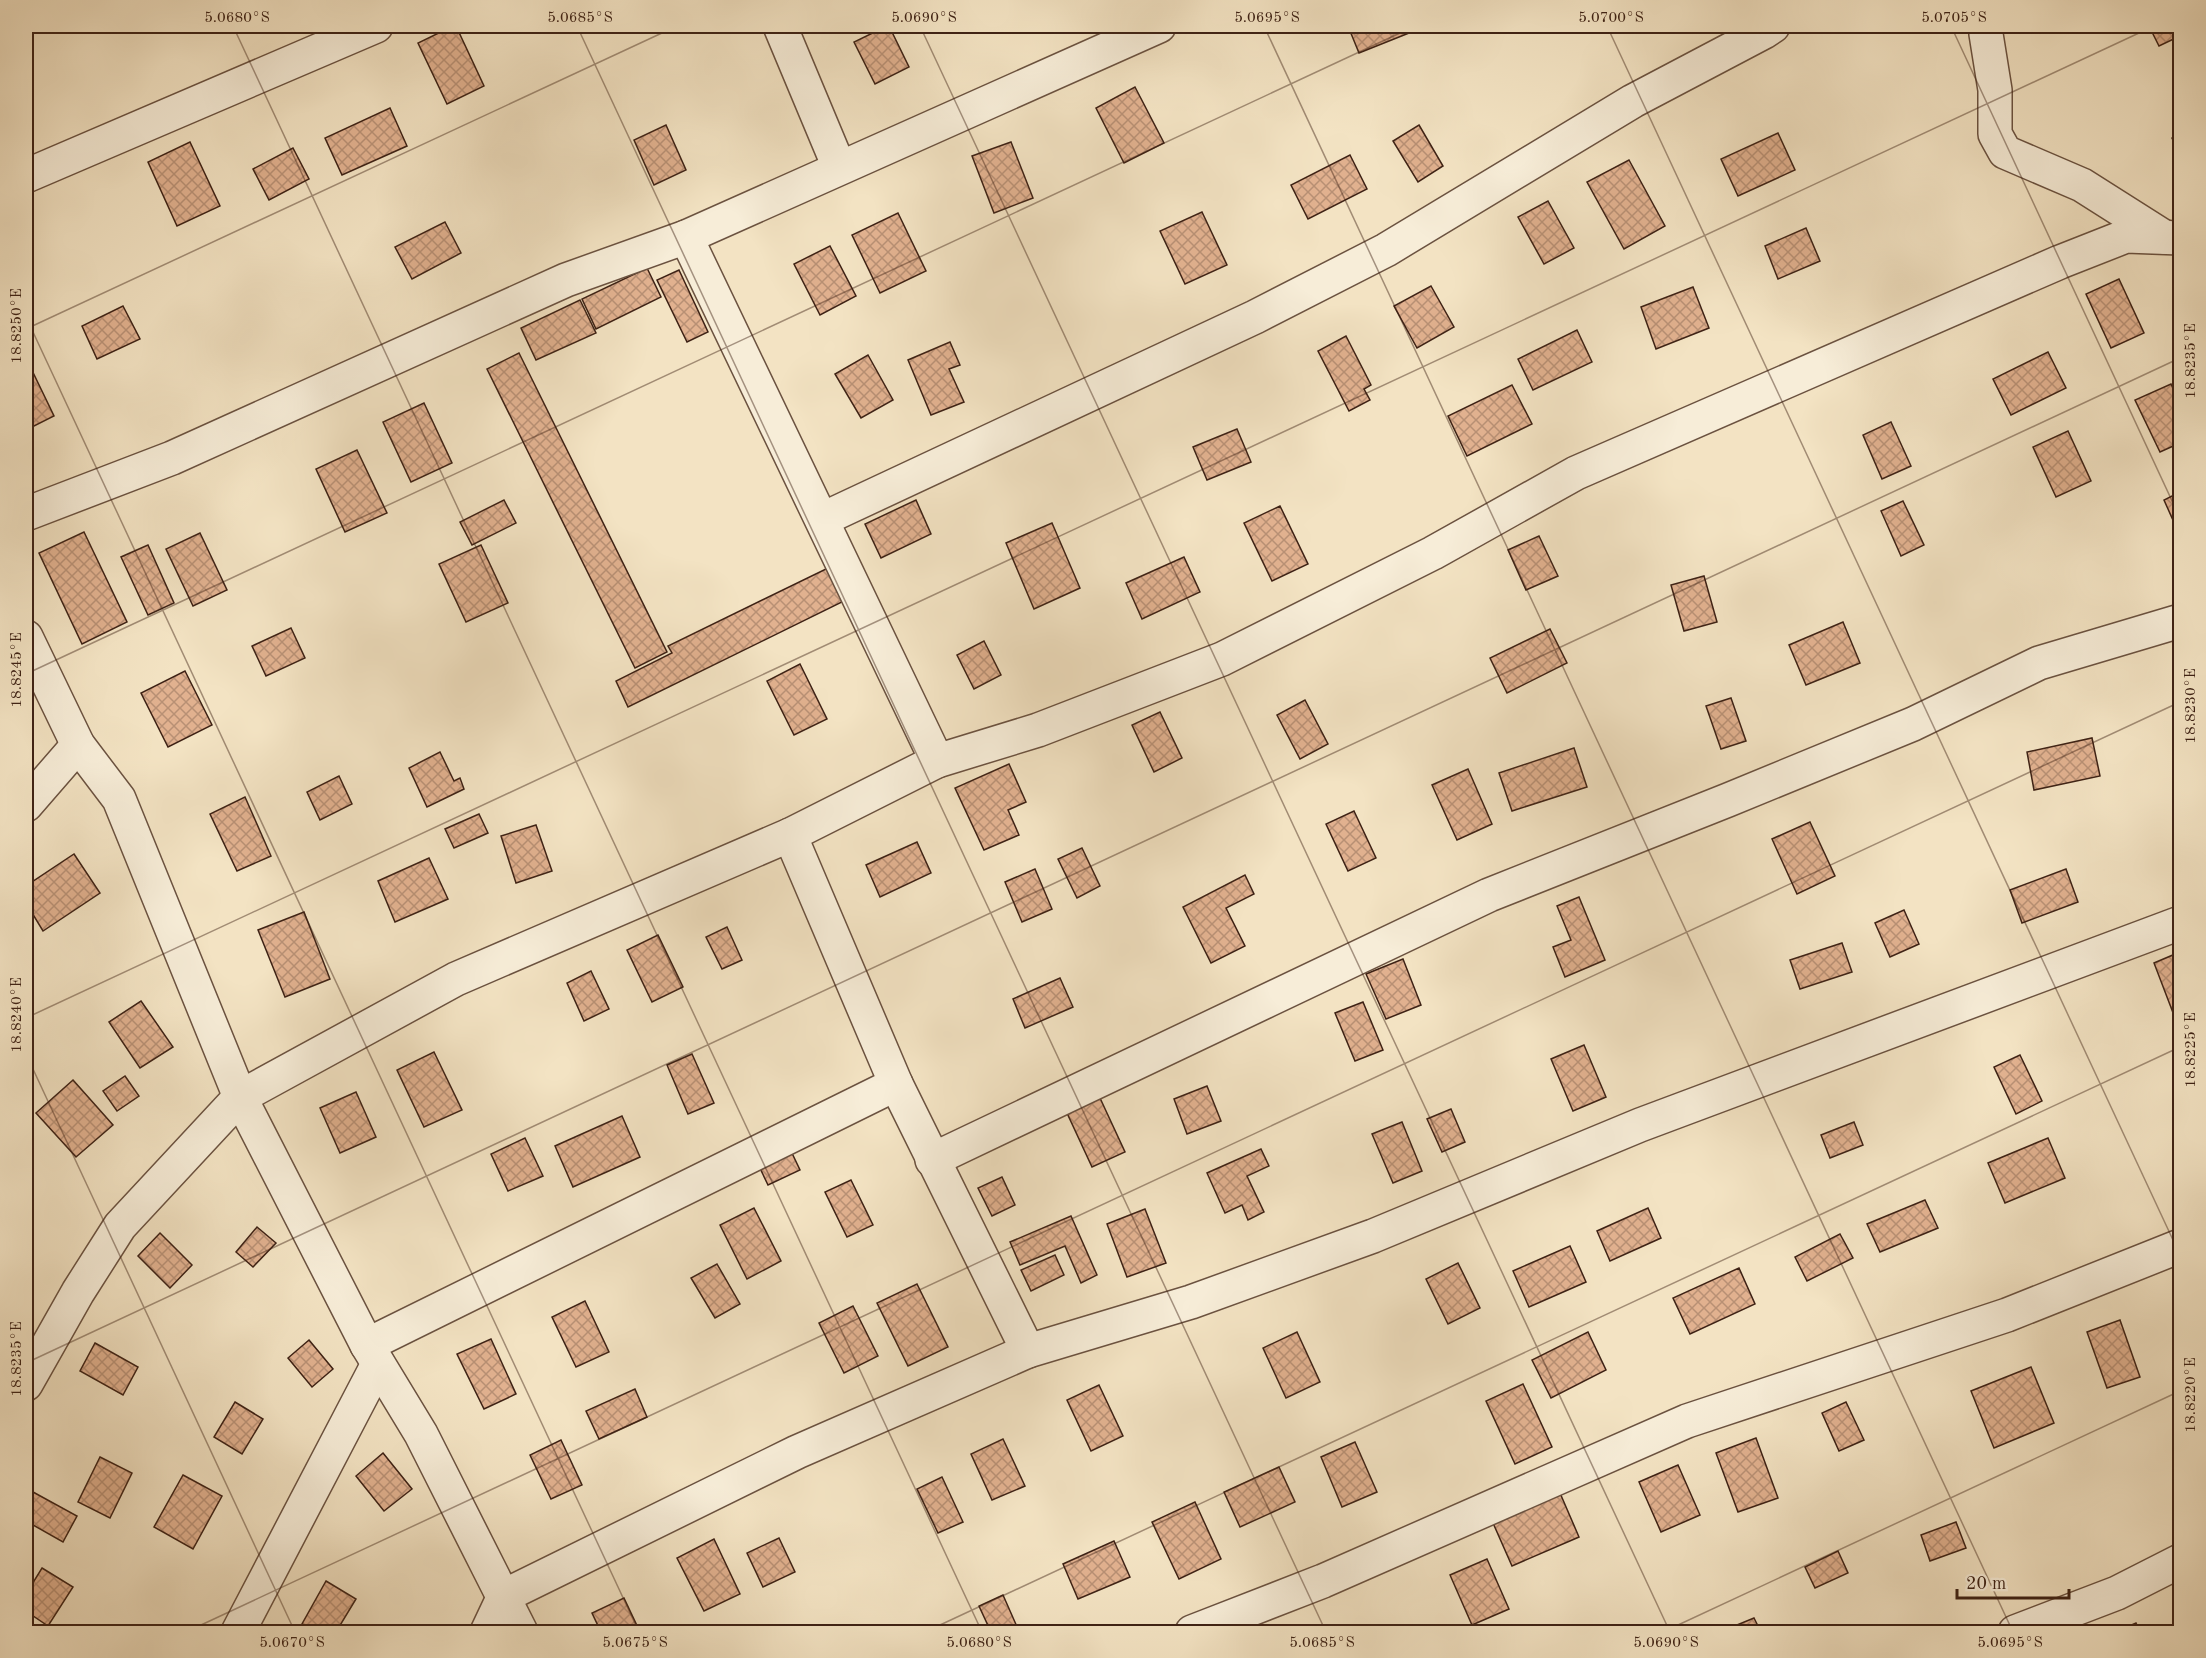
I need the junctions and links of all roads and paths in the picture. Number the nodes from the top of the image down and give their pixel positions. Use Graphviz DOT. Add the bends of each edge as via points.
graph roads {
  1 [pos="376,26"];
  2 [pos="780,26"];
  3 [pos="1159,26"];
  4 [pos="1773,26"];
  5 [pos="1987,26"];
  6 [pos="839,167"];
  7 [pos="26,176"];
  8 [pos="686,237"];
  9 [pos="2175,241"];
  10 [pos="26,514"];
  11 [pos="822,519"];
  12 [pos="2181,621"];
  13 [pos="26,637"];
  14 [pos="78,745"];
  15 [pos="938,761"];
  16 [pos="26,805"];
  17 [pos="790,835"];
  18 [pos="2181,923"];
  19 [pos="896,1084"];
  20 [pos="240,1097"];
  21 [pos="932,1160"];
  22 [pos="2181,1246"];
  23 [pos="1028,1351"];
  24 [pos="373,1354"];
  25 [pos="26,1384"];
  26 [pos="2181,1561"];
  27 [pos="504,1596"];
  28 [pos="238,1632"];
  29 [pos="487,1632"];
  30 [pos="521,1632"];
  31 [pos="1191,1632"];
  32 [pos="2015,1632"];
  1 -- 7 [label="street"];
  2 -- 6 [label="street"];
  3 -- 6 [label="street"];
  4 -- 11 [label="street" via="1633,101 1376,255 1256,317"];
  5 -- 9 [label="street" via="1995,90 1995,134 2005,152 2082,185"];
  6 -- 8 [label="street"];
  8 -- 10 [label="street" via="566,280 172,458"];
  8 -- 11 [label="street"];
  9 -- 15 [label="street" via="2126,236 2060,262 1576,473 1433,553 1222,659 1038,730"];
  11 -- 15 [label="street"];
  12 -- 21 [label="street" via="2039,663 1913,724 1489,895"];
  13 -- 14 [label="street"];
  14 -- 16 [label="street"];
  14 -- 20 [label="street" via="119,799"];
  15 -- 17 [label="street"];
  17 -- 19 [label="street"];
  17 -- 20 [label="street" via="456,979"];
  18 -- 23 [label="street" via="1640,1125 1373,1236 1191,1302"];
  19 -- 21 [label="street"];
  19 -- 24 [label="street"];
  20 -- 24 [label="street"];
  20 -- 25 [label="street" via="120,1226"];
  21 -- 23 [label="street"];
  22 -- 31 [label="street" via="2007,1315 1687,1421 1323,1581"];
  23 -- 27 [label="street" via="797,1452"];
  24 -- 27 [label="street" via="420,1434"];
  24 -- 28 [label="street"];
  26 -- 32 [label="street" via="2116,1593"];
  27 -- 29 [label="street"];
  27 -- 30 [label="street"];
}
